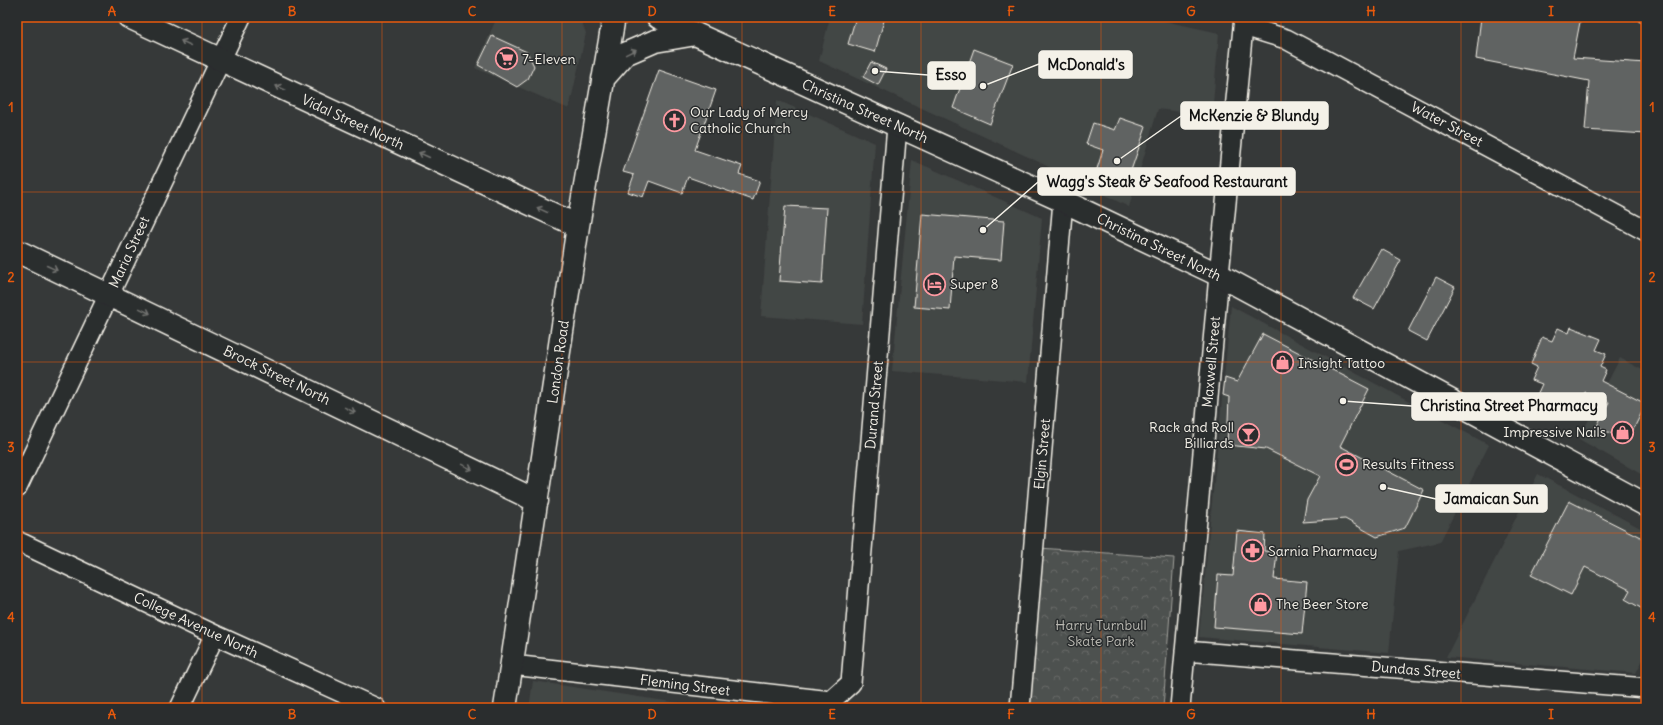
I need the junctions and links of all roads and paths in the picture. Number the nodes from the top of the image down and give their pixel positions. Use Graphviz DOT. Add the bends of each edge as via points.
graph roads {
  1 [pos="129,17"];
  2 [pos="241,17"];
  3 [pos="614,17"];
  4 [pos="658,17"];
  5 [pos="1244,21"];
  6 [pos="696,34"];
  7 [pos="221,60"];
  8 [pos="603,79"];
  9 [pos="897,126"];
  10 [pos="1063,201"];
  11 [pos="578,226"];
  12 [pos="1646,231"];
  13 [pos="17,251"];
  14 [pos="1219,275"];
  15 [pos="109,294"];
  16 [pos="17,488"];
  17 [pos="537,501"];
  18 [pos="1646,505"];
  19 [pos="17,541"];
  20 [pos="215,635"];
  21 [pos="1185,651"];
  22 [pos="512,665"];
  23 [pos="852,683"];
  24 [pos="1646,688"];
  25 [pos="180,708"];
  26 [pos="376,708"];
  27 [pos="505,708"];
  28 [pos="1020,708"];
  29 [pos="1180,708"];
  7 -- 1 [label="main road, Vidal Street North, one-way"];
  2 -- 7 [label="street, Maria Street"];
  3 -- 8 [label="main road, London Road"];
  4 -- 6 [label="main road, Christina Street North"];
  5 -- 12 [label="street, Water Street" via="1286,39"];
  5 -- 14 [label="street, Maxwell Street"];
  8 -- 6 [label="main road, one-way" via="625,54 654,41"];
  6 -- 9 [label="main road, Christina Street North"];
  11 -- 7 [label="main road, Vidal Street North, one-way"];
  7 -- 15 [label="street, Maria Street"];
  8 -- 11 [label="main road, London Road"];
  9 -- 10 [label="main road, Christina Street North"];
  9 -- 23 [label="street, Durand Street"];
  10 -- 14 [label="main road, Christina Street North"];
  10 -- 28 [label="street, Elgin Street"];
  11 -- 17 [label="main road, London Road"];
  13 -- 15 [label="main road, Brock Street North, one-way"];
  14 -- 18 [label="main road, Christina Street North"];
  14 -- 21 [label="street, Maxwell Street"];
  15 -- 16 [label="street, Maria Street"];
  15 -- 17 [label="main road, Brock Street North, one-way"];
  17 -- 22 [label="main road, London Road"];
  19 -- 20 [label="street, College Avenue North"];
  20 -- 25 [label="street"];
  20 -- 26 [label="street, College Avenue North"];
  21 -- 24 [label="street, Dundas Street"];
  21 -- 29 [label="street, Maxwell Street"];
  22 -- 23 [label="street, Fleming Street" via="831,701"];
  22 -- 27 [label="main road, London Road"];
}
